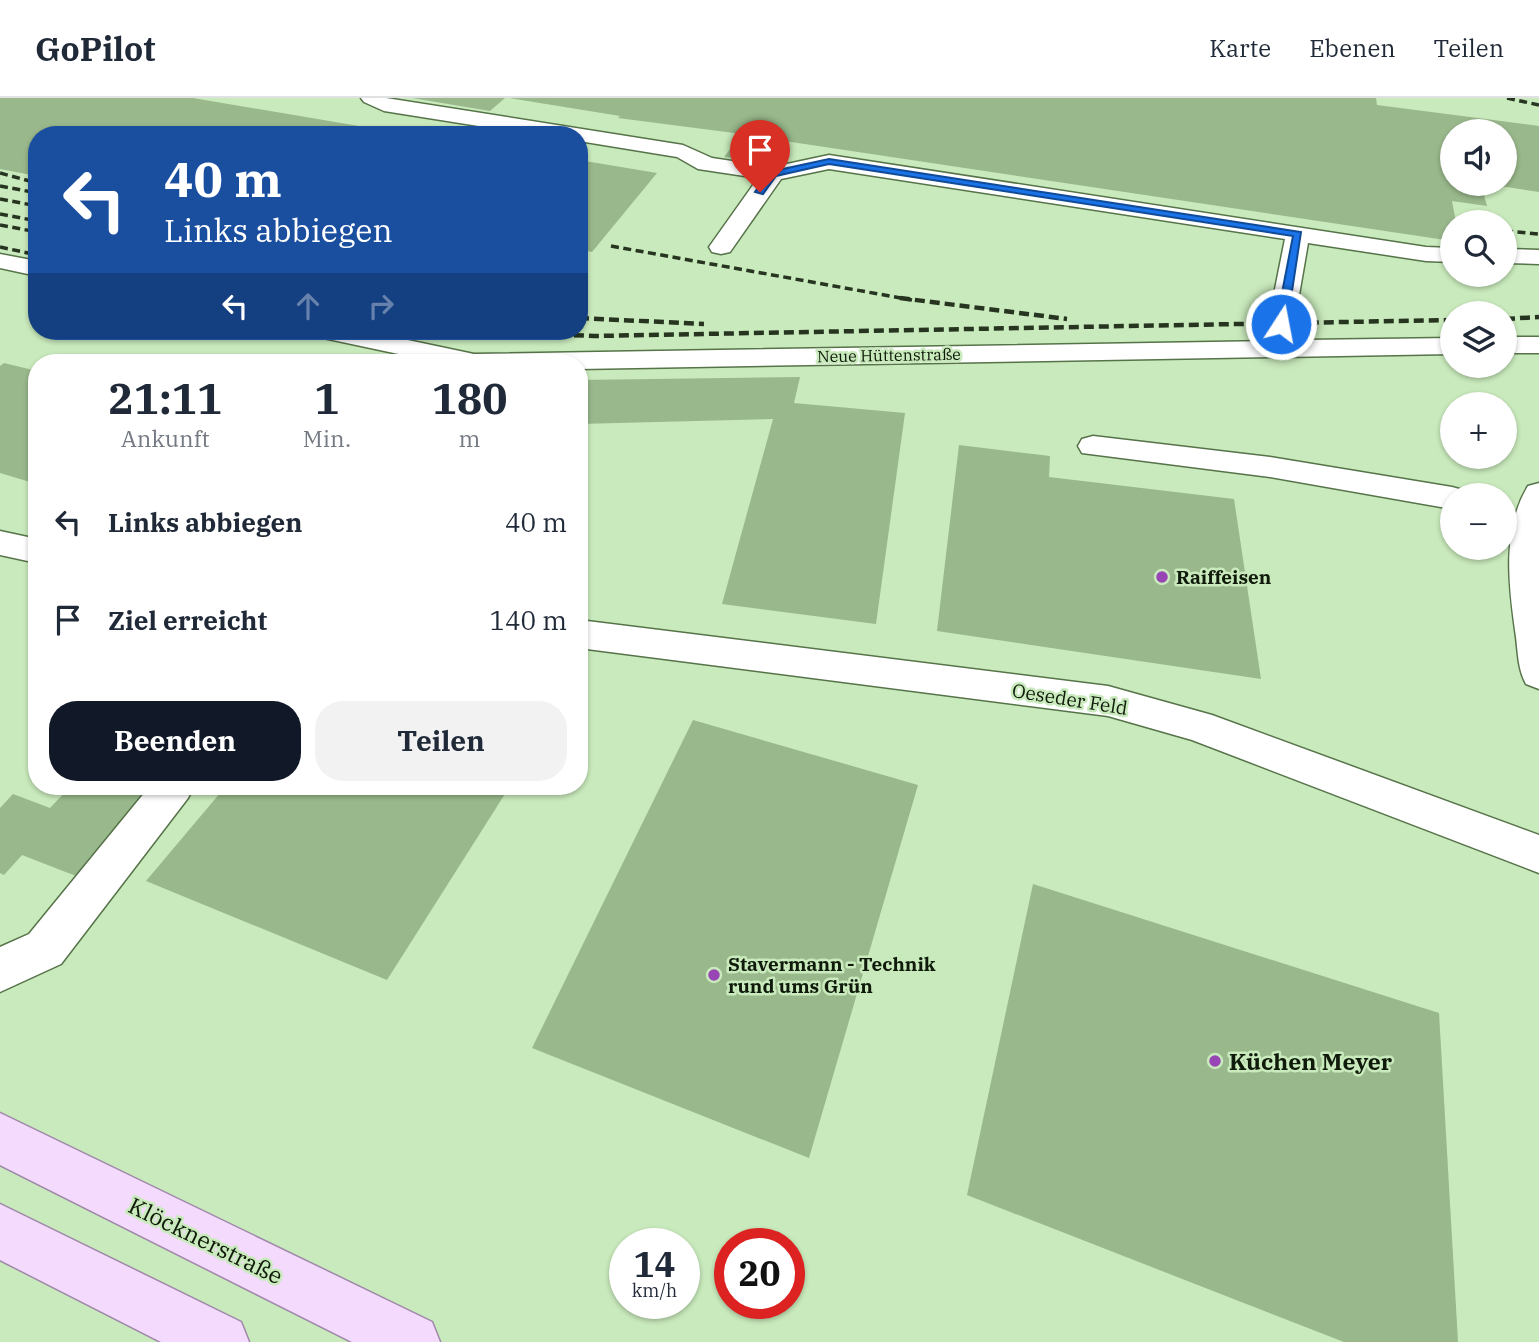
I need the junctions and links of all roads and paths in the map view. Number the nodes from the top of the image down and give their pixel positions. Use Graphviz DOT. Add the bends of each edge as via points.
graph roads {
  1 [pos="371,98"];
  2 [pos="520,126"];
  3 [pos="588,136"];
  4 [pos="773,174"];
  5 [pos="1298,234"];
  6 [pos="721,247"];
  7 [pos="1440,255"];
  8 [pos="1517,256"];
  9 [pos="1539,257"];
  10 [pos="0,261"];
  11 [pos="28,267"];
  12 [pos="370,340"];
  13 [pos="1517,345"];
  14 [pos="1539,345"];
  15 [pos="1440,346"];
  16 [pos="1296,347"];
  17 [pos="436,354"];
  18 [pos="588,360"];
  19 [pos="1093,446"];
  20 [pos="1440,496"];
  21 [pos="1524,510"];
  22 [pos="0,543"];
  23 [pos="28,549"];
  24 [pos="588,635"];
  25 [pos="1539,674"];
  26 [pos="167,795"];
  27 [pos="1539,854"];
  28 [pos="0,970"];
  29 [pos="0,1138"];
  30 [pos="0,1231"];
  31 [pos="221,1342"];
  32 [pos="412,1342"];
  1 -- 2 [label="street" via="384,105"];
  3 -- 4 [label="street" via="683,151 706,164"];
  4 -- 5 [label="street" via="829,162"];
  4 -- 6 [label="street"];
  5 -- 7 [label="street"];
  5 -- 16 [label="street" via="1281,324"];
  8 -- 9 [label="street"];
  10 -- 11 [label="street"];
  12 -- 17 [label="street, Neue Hüttenstraße"];
  13 -- 14 [label="street"];
  15 -- 16 [label="street, Neue Hüttenstraße"];
  16 -- 18 [label="street, Neue Hüttenstraße"];
  19 -- 20 [label="street" via="1270,467"];
  21 -- 25 [label="street" via="1524,558"];
  22 -- 23 [label="street"];
  24 -- 27 [label="street, Oeseder Feld" via="1108,701 1198,726"];
  26 -- 28 [label="street" via="45,948"];
  29 -- 32 [label="main road, Klöcknerstraße"];
  30 -- 31 [label="main road"];
}
